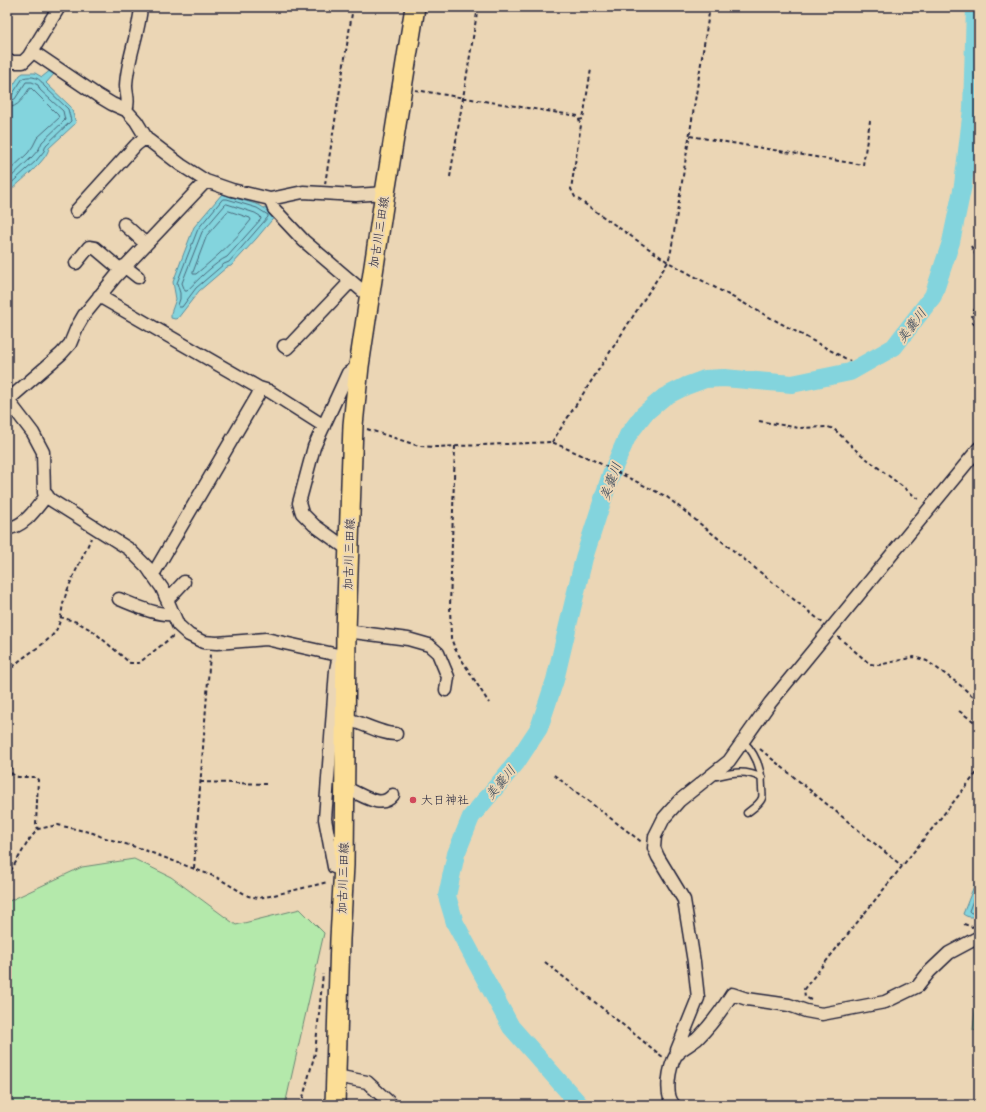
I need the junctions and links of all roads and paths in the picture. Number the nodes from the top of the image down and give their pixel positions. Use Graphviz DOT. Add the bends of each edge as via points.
graph roads {
  1 [pos="59,7"];
  2 [pos="141,7"];
  3 [pos="353,7"];
  4 [pos="415,7"];
  5 [pos="478,7"];
  6 [pos="710,7"];
  7 [pos="32,51"];
  8 [pos="7,62"];
  9 [pos="592,69"];
  10 [pos="402,88"];
  11 [pos="464,98"];
  12 [pos="126,110"];
  13 [pos="579,120"];
  14 [pos="870,121"];
  15 [pos="690,136"];
  16 [pos="146,137"];
  17 [pos="450,177"];
  18 [pos="206,181"];
  19 [pos="385,193"];
  20 [pos="323,194"];
  21 [pos="270,199"];
  22 [pos="76,211"];
  23 [pos="124,224"];
  24 [pos="146,244"];
  25 [pos="971,246"];
  26 [pos="979,261"];
  27 [pos="668,262"];
  28 [pos="76,263"];
  29 [pos="123,268"];
  30 [pos="138,277"];
  31 [pos="351,281"];
  32 [pos="370,294"];
  33 [pos="99,296"];
  34 [pos="979,303"];
  35 [pos="979,328"];
  36 [pos="284,346"];
  37 [pos="850,361"];
  38 [pos="359,366"];
  39 [pos="259,388"];
  40 [pos="8,399"];
  41 [pos="760,422"];
  42 [pos="353,425"];
  43 [pos="324,426"];
  44 [pos="552,442"];
  45 [pos="455,446"];
  46 [pos="979,448"];
  47 [pos="47,495"];
  48 [pos="930,508"];
  49 [pos="7,528"];
  50 [pos="95,528"];
  51 [pos="349,549"];
  52 [pos="151,573"];
  53 [pos="184,582"];
  54 [pos="166,598"];
  55 [pos="119,599"];
  56 [pos="173,614"];
  57 [pos="60,617"];
  58 [pos="182,629"];
  59 [pos="830,629"];
  60 [pos="346,632"];
  61 [pos="212,643"];
  62 [pos="343,656"];
  63 [pos="7,680"];
  64 [pos="446,690"];
  65 [pos="979,702"];
  66 [pos="489,703"];
  67 [pos="959,711"];
  68 [pos="346,719"];
  69 [pos="979,725"];
  70 [pos="396,734"];
  71 [pos="743,740"];
  72 [pos="7,752"];
  73 [pos="979,770"];
  74 [pos="554,774"];
  75 [pos="714,774"];
  76 [pos="762,778"];
  77 [pos="200,782"];
  78 [pos="266,784"];
  79 [pos="345,788"];
  80 [pos="393,795"];
  81 [pos="747,813"];
  82 [pos="38,829"];
  83 [pos="654,848"];
  84 [pos="902,866"];
  85 [pos="194,868"];
  86 [pos="343,874"];
  87 [pos="7,877"];
  88 [pos="979,923"];
  89 [pos="964,924"];
  90 [pos="979,937"];
  91 [pos="545,962"];
  92 [pos="324,973"];
  93 [pos="812,1001"];
  94 [pos="676,1058"];
  95 [pos="336,1076"];
  96 [pos="302,1105"];
  97 [pos="336,1105"];
  98 [pos="392,1105"];
  99 [pos="674,1105"];
  1 -- 7 [label="street"];
  2 -- 12 [label="street" via="128,67 126,88 129,104"];
  3 -- 20 [label="path"];
  4 -- 10 [label="main road, 加古川三田線"];
  5 -- 11 [label="path"];
  6 -- 15 [label="path"];
  7 -- 8 [label="street" via="23,62"];
  7 -- 12 [label="street" via="97,95"];
  9 -- 13 [label="path" via="583,119"];
  10 -- 11 [label="path"];
  10 -- 19 [label="main road, 加古川三田線"];
  11 -- 13 [label="path" via="578,116"];
  11 -- 17 [label="path"];
  12 -- 16 [label="street"];
  13 -- 27 [label="path" via="581,125 571,189 573,193"];
  14 -- 15 [label="path" via="864,165"];
  15 -- 27 [label="path"];
  16 -- 18 [label="street"];
  16 -- 22 [label="street" via="136,144"];
  18 -- 21 [label="street"];
  18 -- 24 [label="street"];
  19 -- 20 [label="street"];
  19 -- 32 [label="main road, 加古川三田線"];
  20 -- 21 [label="street" via="303,192"];
  21 -- 31 [label="street" via="274,209 304,241"];
  23 -- 24 [label="street"];
  24 -- 29 [label="street"];
  25 -- 26 [label="path"];
  27 -- 37 [label="path"];
  27 -- 44 [label="path"];
  28 -- 29 [label="street" via="89,247 95,248"];
  29 -- 30 [label="street"];
  29 -- 33 [label="street"];
  31 -- 32 [label="street"];
  31 -- 36 [label="street" via="287,348"];
  32 -- 38 [label="main road, 加古川三田線"];
  33 -- 39 [label="street"];
  33 -- 40 [label="street" via="84,315 70,344"];
  34 -- 35 [label="path" via="972,314 973,323"];
  38 -- 42 [label="main road, 加古川三田線"];
  38 -- 43 [label="street" via="348,373"];
  39 -- 43 [label="street" via="269,391"];
  39 -- 52 [label="street" via="258,395 163,558"];
  40 -- 47 [label="street" via="33,433 43,452 44,493"];
  41 -- 48 [label="path" via="800,428 834,429 858,452"];
  42 -- 45 [label="path" via="419,446"];
  42 -- 51 [label="main road, 加古川三田線"];
  43 -- 51 [label="street" via="314,447 299,503 302,513 314,525"];
  44 -- 45 [label="path"];
  44 -- 59 [label="path" via="667,497"];
  45 -- 66 [label="path" via="451,638 455,649"];
  46 -- 48 [label="street"];
  47 -- 49 [label="street" via="22,522"];
  47 -- 50 [label="street"];
  48 -- 59 [label="street"];
  50 -- 52 [label="street" via="129,549"];
  50 -- 57 [label="path" via="68,590"];
  51 -- 60 [label="main road, 加古川三田線"];
  52 -- 54 [label="street"];
  53 -- 54 [label="street"];
  54 -- 56 [label="street"];
  55 -- 56 [label="street" via="156,612"];
  56 -- 58 [label="street"];
  57 -- 58 [label="path" via="77,622 93,631 130,663 139,663"];
  57 -- 63 [label="path" via="55,632 13,666"];
  58 -- 61 [label="street" via="203,642"];
  59 -- 65 [label="path" via="870,664 914,656 927,662"];
  59 -- 71 [label="street" via="770,702"];
  60 -- 62 [label="main road, 加古川三田線"];
  60 -- 64 [label="street" via="408,639 429,645 438,653 448,677"];
  61 -- 62 [label="street" via="266,639"];
  61 -- 77 [label="path"];
  62 -- 68 [label="main road, 加古川三田線"];
  62 -- 86 [label="street" via="336,670 326,819 334,867"];
  67 -- 69 [label="path"];
  68 -- 70 [label="street" via="389,735"];
  68 -- 79 [label="main road, 加古川三田線"];
  71 -- 75 [label="street" via="729,761"];
  71 -- 76 [label="lane" via="758,762"];
  71 -- 84 [label="path" via="778,763"];
  72 -- 82 [label="path" via="12,774 18,777 36,777 38,780"];
  73 -- 84 [label="path"];
  74 -- 83 [label="path" via="646,845"];
  75 -- 76 [label="lane" via="717,776 753,773"];
  75 -- 83 [label="street" via="679,801 664,818 655,836"];
  76 -- 81 [label="lane" via="762,798"];
  77 -- 78 [label="path"];
  77 -- 85 [label="path"];
  79 -- 80 [label="street" via="381,802 389,800"];
  79 -- 86 [label="main road, 加古川三田線"];
  82 -- 85 [label="path" via="58,825 93,833"];
  82 -- 87 [label="path"];
  83 -- 94 [label="street" via="684,900 698,998"];
  84 -- 93 [label="path" via="804,989 806,997"];
  85 -- 86 [label="path" via="216,877 248,896 258,898 277,895"];
  86 -- 95 [label="main road, 加古川三田線"];
  88 -- 89 [label="path" via="972,927"];
  90 -- 94 [label="street" via="949,953 918,986 884,1002 822,1014 732,994 717,1017"];
  91 -- 94 [label="path" via="663,1057"];
  92 -- 96 [label="path" via="315,1053"];
  94 -- 99 [label="street" via="668,1090"];
  95 -- 97 [label="main road, 加古川三田線"];
  95 -- 98 [label="street" via="367,1082"];
}
